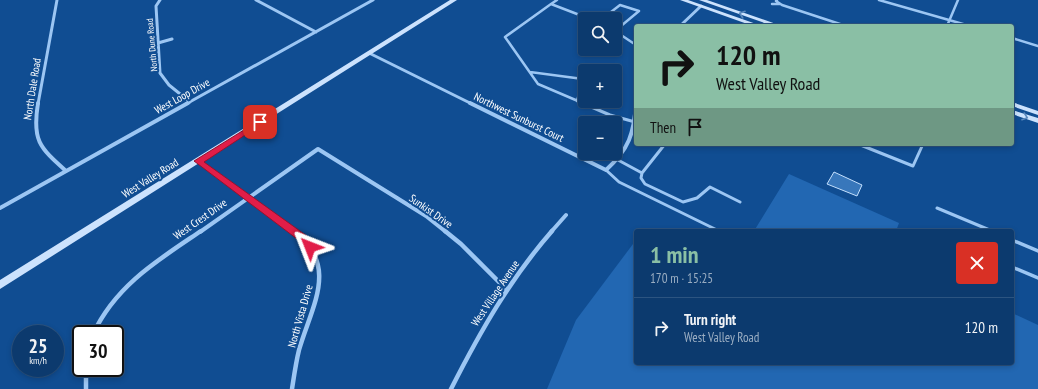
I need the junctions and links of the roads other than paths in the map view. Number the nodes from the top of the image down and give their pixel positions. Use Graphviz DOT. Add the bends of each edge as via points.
graph roads {
  1 [pos="57,0"];
  2 [pos="160,0"];
  3 [pos="256,0"];
  4 [pos="373,0"];
  5 [pos="454,0"];
  6 [pos="557,0"];
  7 [pos="682,0"];
  8 [pos="777,0"];
  9 [pos="879,0"];
  10 [pos="958,0"];
  11 [pos="702,3"];
  12 [pos="551,4"];
  13 [pos="772,4"];
  14 [pos="779,4"];
  15 [pos="611,12"];
  16 [pos="578,14"];
  17 [pos="949,20"];
  18 [pos="682,24"];
  19 [pos="754,24"];
  20 [pos="772,24"];
  21 [pos="840,24"];
  22 [pos="948,24"];
  23 [pos="963,24"];
  24 [pos="622,25"];
  25 [pos="316,32"];
  26 [pos="622,36"];
  27 [pos="172,39"];
  28 [pos="1014,39"];
  29 [pos="158,43"];
  30 [pos="634,44"];
  31 [pos="1038,46"];
  32 [pos="369,53"];
  33 [pos="530,72"];
  34 [pos="577,101"];
  35 [pos="190,102"];
  36 [pos="1014,105"];
  37 [pos="1014,113"];
  38 [pos="1038,113"];
  39 [pos="1038,121"];
  40 [pos="634,122"];
  41 [pos="663,146"];
  42 [pos="863,146"];
  43 [pos="922,146"];
  44 [pos="622,155"];
  45 [pos="336,160"];
  46 [pos="618,160"];
  47 [pos="198,161"];
  48 [pos="606,170"];
  49 [pos="66,171"];
  50 [pos="642,172"];
  51 [pos="248,198"];
  52 [pos="740,202"];
  53 [pos="0,208"];
  54 [pos="937,208"];
  55 [pos="566,215"];
  56 [pos="715,229"];
  57 [pos="983,229"];
  58 [pos="1014,241"];
  59 [pos="1038,250"];
  60 [pos="1014,268"];
  61 [pos="1038,278"];
  62 [pos="0,284"];
  63 [pos="506,290"];
  64 [pos="95,325"];
  65 [pos="86,377"];
  66 [pos="86,389"];
  67 [pos="292,389"];
  68 [pos="451,389"];
  1 -- 49 [label="street, North Dale Road" via="35,122 41,147"];
  2 -- 29 [label="street, North Dune Road" via="156,6"];
  3 -- 25 [label="street"];
  4 -- 25 [label="street, West Loop Drive"];
  5 -- 32 [label="main road, West Valley Road"];
  6 -- 12 [label="lane"];
  7 -- 11 [label="main road"];
  8 -- 14 [label="lane"];
  9 -- 17 [label="lane"];
  10 -- 17 [label="lane"];
  11 -- 18 [label="street"];
  11 -- 19 [label="main road"];
  20 -- 11 [label="main road, one-way"];
  12 -- 16 [label="lane"];
  12 -- 33 [label="lane" via="505,37"];
  13 -- 14 [label="lane"];
  14 -- 21 [label="lane"];
  15 -- 24 [label="lane" via="620,5 639,11"];
  17 -- 22 [label="lane"];
  17 -- 23 [label="lane"];
  25 -- 35 [label="street, West Loop Drive"];
  26 -- 30 [label="lane"];
  27 -- 29 [label="street"];
  28 -- 31 [label="lane"];
  29 -- 35 [label="street, North Dune Road" via="160,73 168,85"];
  32 -- 47 [label="main road, West Valley Road"];
  32 -- 48 [label="street, Northwest Sunburst Court"];
  33 -- 34 [label="lane" via="538,84"];
  33 -- 34 [label="lane" via="583,79"];
  34 -- 40 [label="lane"];
  35 -- 49 [label="street, West Loop Drive"];
  36 -- 38 [label="main road"];
  37 -- 39 [label="main road, one-way"];
  40 -- 44 [label="street" via="633,134"];
  41 -- 50 [label="lane"];
  42 -- 43 [label="lane" via="913,166"];
  45 -- 51 [label="street, West Crest Drive" via="318,147"];
  45 -- 63 [label="street, Sunkist Drive" via="426,216 461,244"];
  46 -- 48 [label="street"];
  46 -- 50 [label="lane"];
  47 -- 51 [label="street, North Vista Drive"];
  47 -- 62 [label="main road, West Valley Road"];
  48 -- 56 [label="lane" via="619,182"];
  49 -- 53 [label="street, West Loop Drive"];
  50 -- 52 [label="lane" via="641,178 645,184 683,202 697,198 710,188"];
  51 -- 64 [label="street, West Crest Drive" via="143,272 114,298"];
  51 -- 67 [label="street, North Vista Drive" via="304,239 315,254 320,274 317,297 299,351"];
  54 -- 57 [label="lane"];
  55 -- 63 [label="street, West Village Avenue"];
  58 -- 59 [label="lane"];
  60 -- 61 [label="lane"];
  63 -- 68 [label="street, West Village Avenue" via="475,340"];
  65 -- 66 [label="street"];
}
